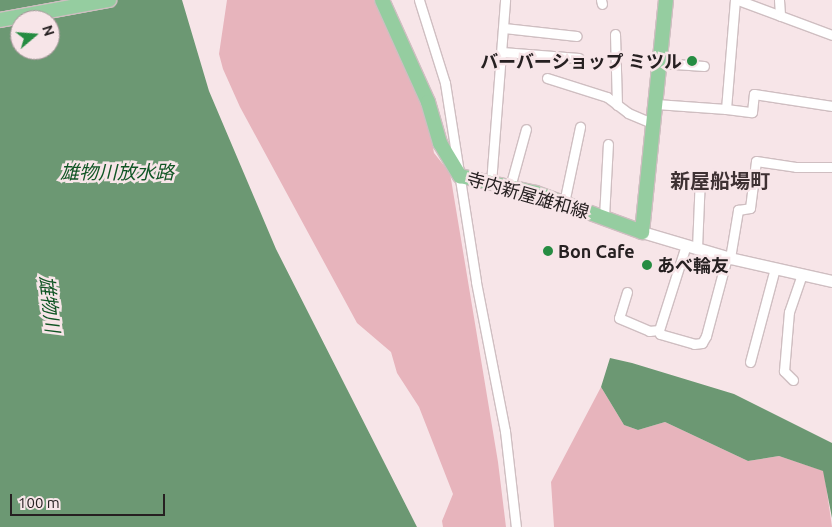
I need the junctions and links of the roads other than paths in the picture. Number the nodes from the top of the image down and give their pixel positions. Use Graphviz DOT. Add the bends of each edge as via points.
graph roads {
  1 [pos="108,0"];
  2 [pos="382,0"];
  3 [pos="419,0"];
  4 [pos="505,0"];
  5 [pos="666,0"];
  6 [pos="737,0"];
  7 [pos="779,0"];
  8 [pos="780,16"];
  9 [pos="0,20"];
  10 [pos="504,28"];
  11 [pos="615,34"];
  12 [pos="832,35"];
  13 [pos="577,36"];
  14 [pos="502,52"];
  15 [pos="579,58"];
  16 [pos="660,63"];
  17 [pos="704,66"];
  18 [pos="547,78"];
  19 [pos="656,104"];
  20 [pos="617,105"];
  21 [pos="832,106"];
  22 [pos="726,109"];
  23 [pos="654,124"];
  24 [pos="580,127"];
  25 [pos="526,129"];
  26 [pos="608,144"];
  27 [pos="832,167"];
  28 [pos="460,176"];
  29 [pos="700,176"];
  30 [pos="491,183"];
  31 [pos="510,187"];
  32 [pos="564,203"];
  33 [pos="604,217"];
  34 [pos="642,232"];
  35 [pos="692,247"];
  36 [pos="728,258"];
  37 [pos="775,268"];
  38 [pos="802,274"];
  39 [pos="832,281"];
  40 [pos="627,292"];
  41 [pos="659,330"];
  42 [pos="750,362"];
  43 [pos="793,380"];
  44 [pos="516,527"];
  1 -- 9 [label="main road"];
  2 -- 28 [label="main road, 寺内新屋雄和線" via="428,102 440,143"];
  3 -- 28 [label="street" via="445,83"];
  4 -- 10 [label="street"];
  5 -- 16 [label="main road"];
  6 -- 8 [label="street"];
  6 -- 22 [label="street"];
  7 -- 8 [label="street"];
  8 -- 12 [label="street"];
  10 -- 13 [label="street"];
  10 -- 14 [label="street"];
  11 -- 20 [label="street"];
  14 -- 15 [label="street"];
  14 -- 30 [label="street"];
  16 -- 17 [label="street"];
  16 -- 19 [label="main road"];
  18 -- 20 [label="street" via="607,97"];
  19 -- 22 [label="street"];
  19 -- 23 [label="main road"];
  20 -- 23 [label="street" via="628,114"];
  21 -- 22 [label="street" via="754,94 752,112"];
  23 -- 34 [label="main road"];
  24 -- 32 [label="street"];
  25 -- 31 [label="street"];
  26 -- 33 [label="street"];
  27 -- 36 [label="street" via="796,167 756,161 750,208 738,210"];
  28 -- 30 [label="main road, 寺内新屋雄和線"];
  28 -- 44 [label="street" via="476,282 505,431"];
  29 -- 35 [label="street"];
  30 -- 31 [label="main road, 寺内新屋雄和線"];
  31 -- 32 [label="main road, 寺内新屋雄和線"];
  32 -- 33 [label="main road, 寺内新屋雄和線"];
  33 -- 34 [label="main road, 寺内新屋雄和線"];
  34 -- 35 [label="street"];
  35 -- 36 [label="street"];
  35 -- 41 [label="street"];
  36 -- 37 [label="street"];
  36 -- 41 [label="street" via="702,343 694,344 660,334"];
  37 -- 38 [label="street"];
  37 -- 42 [label="street"];
  38 -- 39 [label="street"];
  38 -- 43 [label="street" via="789,312 784,371"];
  40 -- 41 [label="street" via="619,318 649,331"];
}
